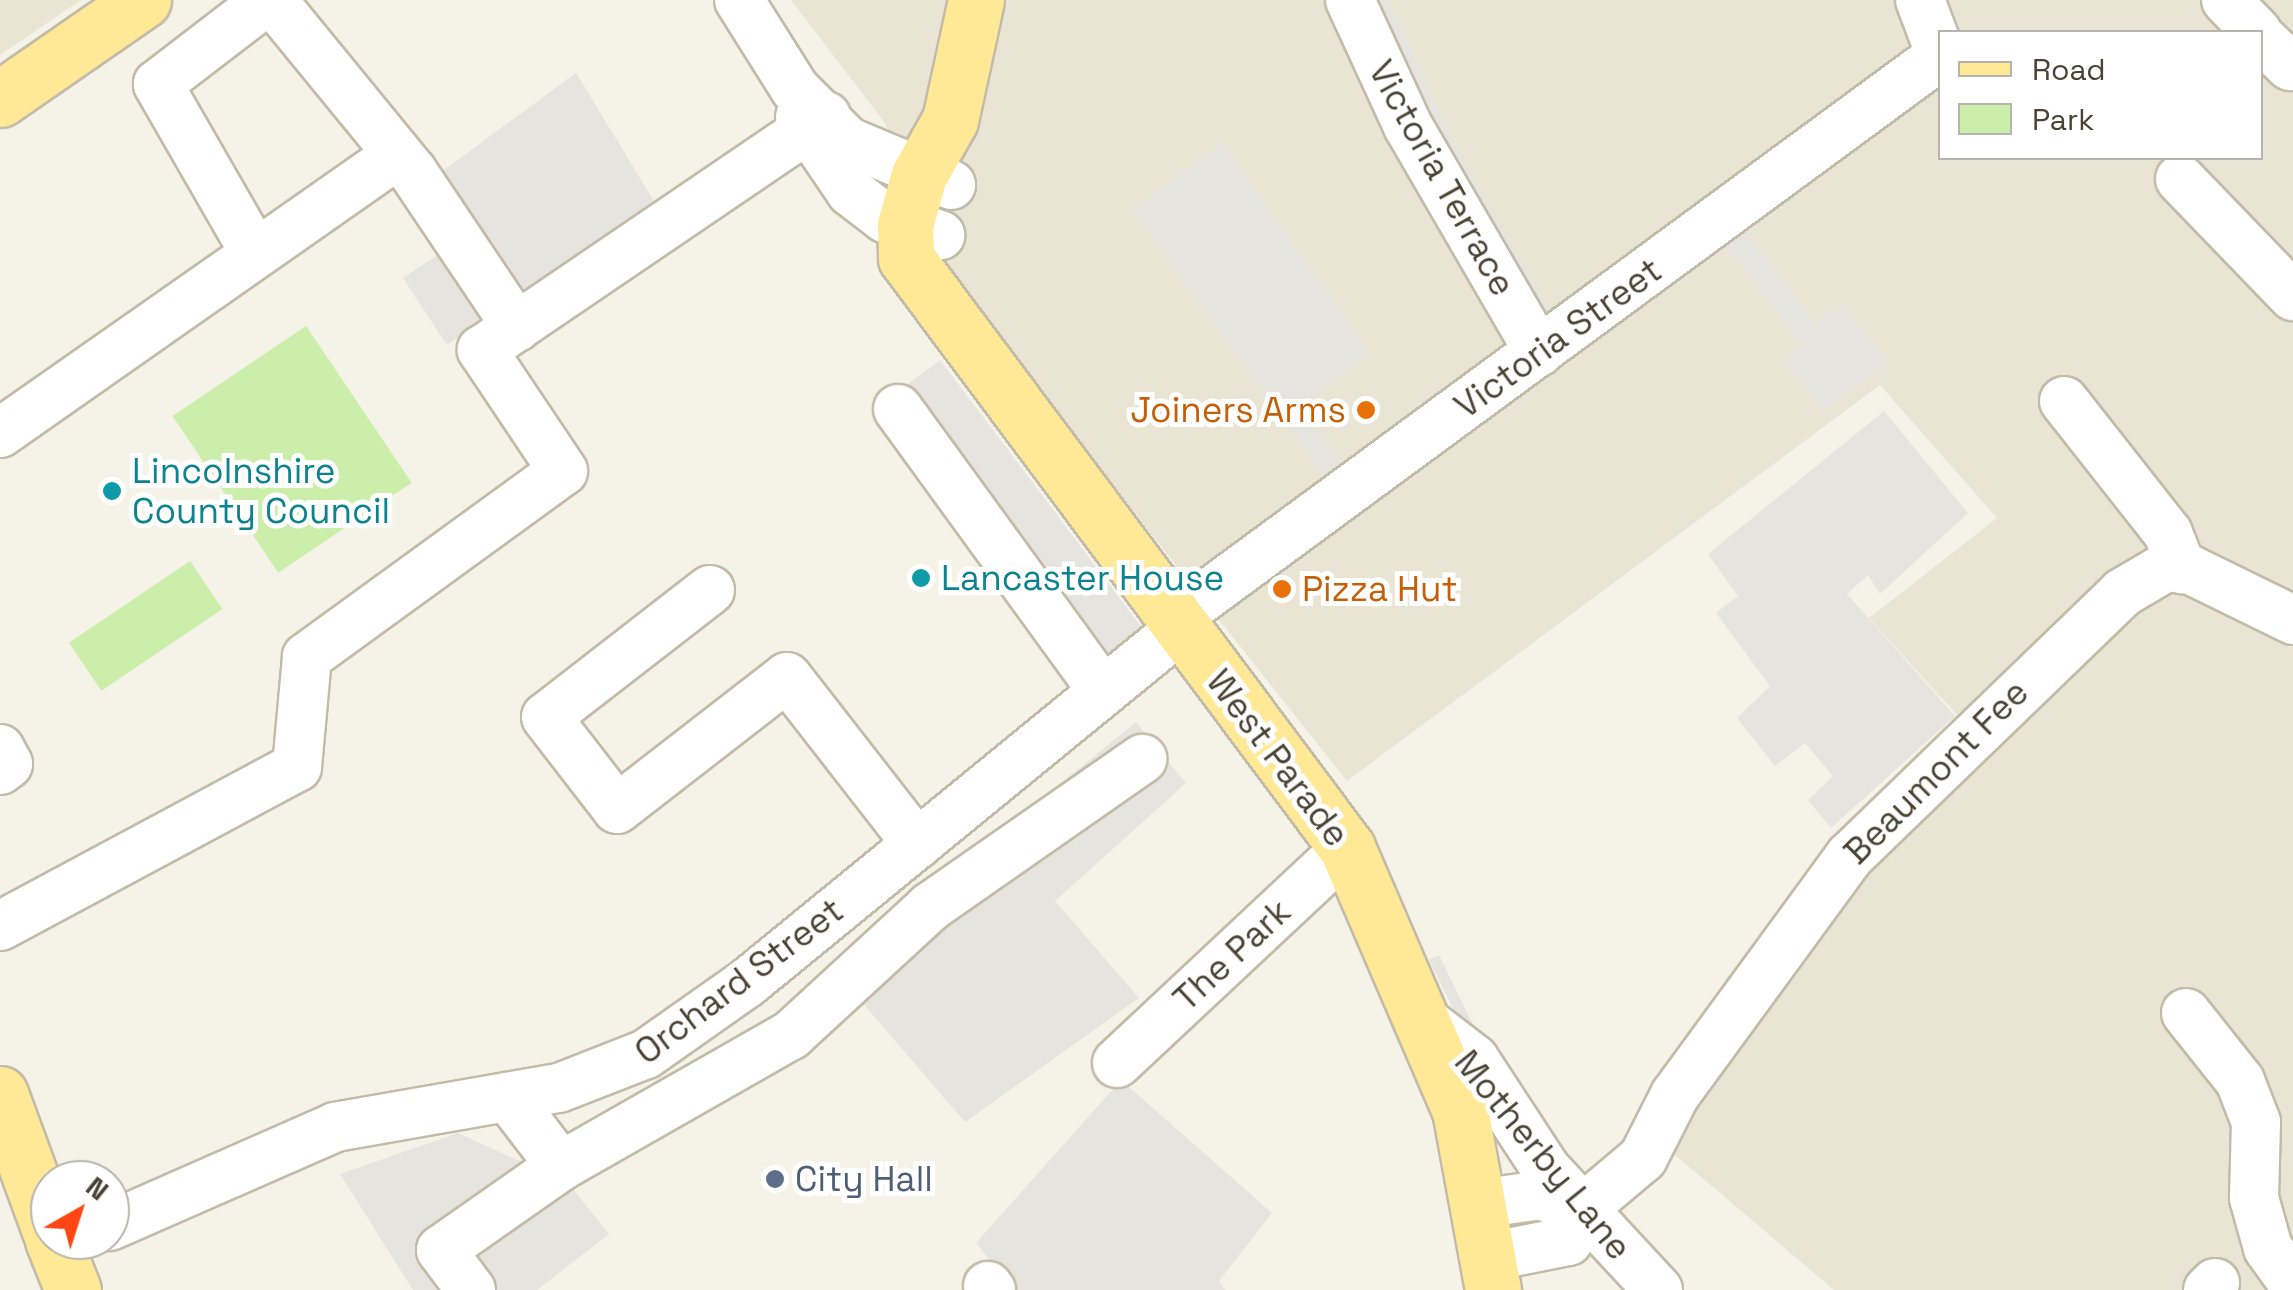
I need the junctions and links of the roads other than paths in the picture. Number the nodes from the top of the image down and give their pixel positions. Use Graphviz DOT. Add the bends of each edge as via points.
graph roads {
  1 [pos="143,0"];
  2 [pos="739,0"];
  3 [pos="976,0"];
  4 [pos="1350,0"];
  5 [pos="1920,0"];
  6 [pos="2226,0"];
  7 [pos="2250,30"];
  8 [pos="1938,50"];
  9 [pos="1938,56"];
  10 [pos="0,100"];
  11 [pos="808,112"];
  12 [pos="394,157"];
  13 [pos="2180,179"];
  14 [pos="929,205"];
  15 [pos="255,253"];
  16 [pos="2293,296"];
  17 [pos="517,326"];
  18 [pos="1539,352"];
  19 [pos="2064,401"];
  20 [pos="898,409"];
  21 [pos="0,433"];
  22 [pos="2182,569"];
  23 [pos="710,590"];
  24 [pos="2293,620"];
  25 [pos="1177,624"];
  26 [pos="1102,690"];
  27 [pos="0,749"];
  28 [pos="1142,759"];
  29 [pos="0,770"];
  30 [pos="917,844"];
  31 [pos="1346,848"];
  32 [pos="0,926"];
  33 [pos="747,983"];
  34 [pos="2186,1013"];
  35 [pos="1426,1022"];
  36 [pos="792,1035"];
  37 [pos="1117,1063"];
  38 [pos="0,1094"];
  39 [pos="508,1097"];
  40 [pos="561,1166"];
  41 [pos="30,1168"];
  42 [pos="1478,1204"];
  43 [pos="1580,1210"];
  44 [pos="130,1217"];
  45 [pos="1490,1274"];
  46 [pos="2293,1283"];
  47 [pos="470,1290"];
  48 [pos="1658,1290"];
  1 -- 10 [label="main road"];
  2 -- 11 [label="street"];
  3 -- 14 [label="main road"];
  4 -- 18 [label="street, Victoria Terrace" via="1408,126"];
  5 -- 8 [label="street"];
  6 -- 7 [label="street"];
  9 -- 18 [label="street, Victoria Street"];
  11 -- 14 [label="street" via="851,192"];
  11 -- 17 [label="street"];
  12 -- 15 [label="street"];
  12 -- 15 [label="street" via="285,12 261,5 170,70 157,96"];
  12 -- 17 [label="street"];
  13 -- 16 [label="street"];
  14 -- 25 [label="main road, West Parade" via="906,258"];
  15 -- 21 [label="street"];
  17 -- 32 [label="street" via="482,350 563,472 308,657 297,767"];
  18 -- 25 [label="street, Victoria Street"];
  19 -- 22 [label="street" via="2168,533"];
  20 -- 26 [label="street"];
  22 -- 24 [label="street"];
  22 -- 43 [label="street, Beaumont Fee" via="2145,575 2122,593 1906,793 1675,1095 1643,1158"];
  23 -- 30 [label="street" via="546,716 617,809 788,677"];
  25 -- 26 [label="street, Orchard Street"];
  25 -- 31 [label="main road, West Parade"];
  26 -- 30 [label="street, Orchard Street"];
  27 -- 29 [label="street" via="8,764"];
  28 -- 36 [label="street" via="930,907"];
  30 -- 33 [label="street, Orchard Street"];
  31 -- 35 [label="main road, West Parade"];
  31 -- 37 [label="street, The Park"];
  33 -- 36 [label="street"];
  33 -- 39 [label="street, Orchard Street" via="605,1075"];
  34 -- 46 [label="street" via="2240,1081 2256,1122 2254,1198 2268,1248"];
  35 -- 42 [label="main road, West Parade" via="1460,1110"];
  35 -- 43 [label="street, Motherby Lane" via="1474,1058"];
  36 -- 40 [label="street"];
  38 -- 41 [label="main road"];
  39 -- 40 [label="street"];
  39 -- 44 [label="street, Orchard Street" via="334,1128"];
  40 -- 47 [label="street" via="441,1250"];
  42 -- 43 [label="street" via="1541,1195"];
  42 -- 45 [label="main road, West Parade"];
  43 -- 45 [label="street, Beaumont Fee" via="1568,1240"];
  43 -- 48 [label="street, Motherby Lane"];
}
